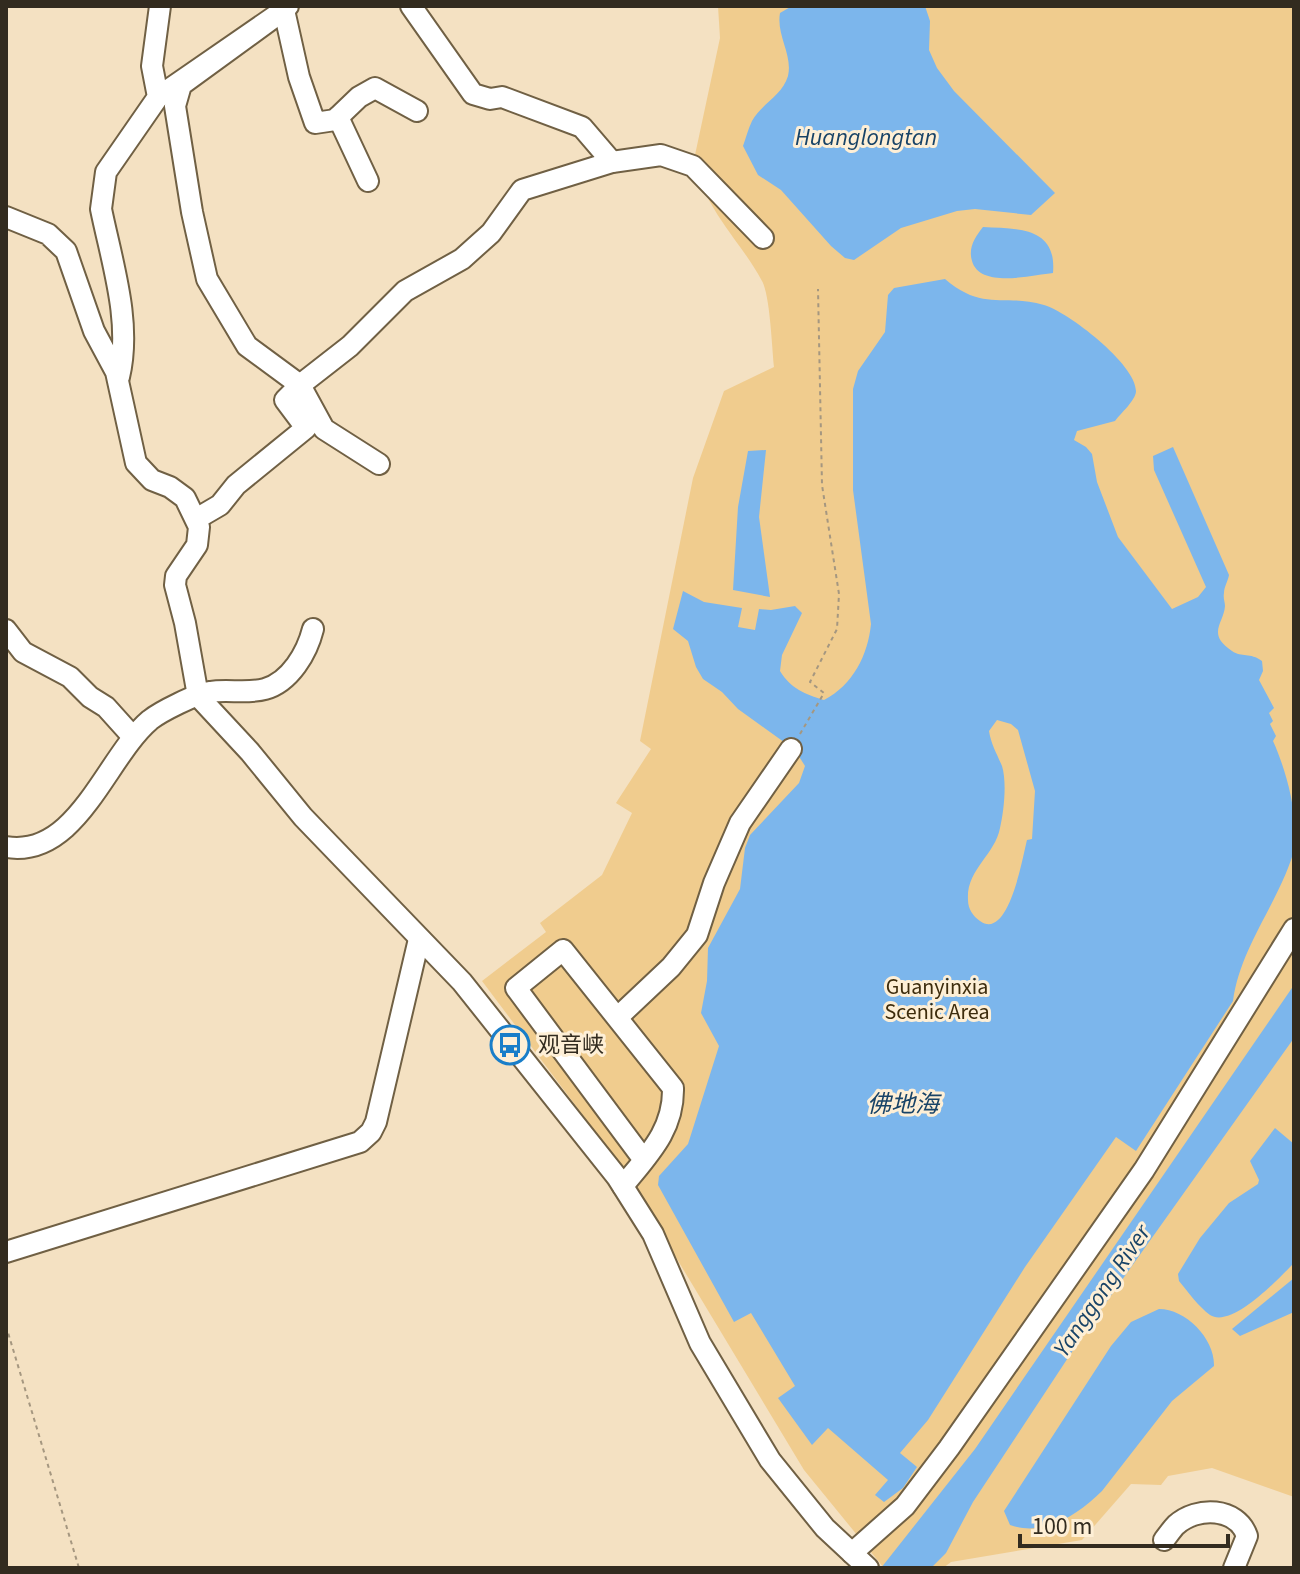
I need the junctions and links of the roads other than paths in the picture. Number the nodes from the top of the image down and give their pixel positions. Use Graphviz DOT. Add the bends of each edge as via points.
graph roads {
  1 [pos="160,6"];
  2 [pos="411,6"];
  3 [pos="286,8"];
  4 [pos="158,97"];
  5 [pos="417,111"];
  6 [pos="338,117"];
  7 [pos="612,162"];
  8 [pos="368,181"];
  9 [pos="6,217"];
  10 [pos="763,238"];
  11 [pos="118,381"];
  12 [pos="300,385"];
  13 [pos="379,464"];
  14 [pos="196,519"];
  15 [pos="313,629"];
  16 [pos="6,630"];
  17 [pos="198,696"];
  18 [pos="133,737"];
  19 [pos="791,749"];
  20 [pos="6,847"];
  21 [pos="1294,929"];
  22 [pos="419,939"];
  23 [pos="618,1017"];
  24 [pos="644,1160"];
  25 [pos="623,1186"];
  26 [pos="6,1252"];
  27 [pos="1164,1540"];
  28 [pos="859,1563"];
  29 [pos="1234,1568"];
  1 -- 4 [label="street" via="152,66"];
  2 -- 7 [label="street" via="473,94 502,97 582,127"];
  3 -- 4 [label="street"];
  3 -- 6 [label="street" via="299,77 315,123"];
  3 -- 12 [label="street" via="181,85 175,106 207,279 247,346"];
  4 -- 11 [label="street" via="108,168 102,195 122,308 124,357"];
  5 -- 6 [label="street" via="375,88"];
  6 -- 8 [label="street"];
  7 -- 10 [label="street" via="661,155 693,166"];
  7 -- 12 [label="street" via="522,190 491,233 462,259 405,291 350,346"];
  9 -- 11 [label="street" via="48,234 66,251"];
  11 -- 14 [label="street" via="136,463 152,480 185,498"];
  12 -- 13 [label="street" via="324,429"];
  12 -- 14 [label="street" via="285,400 306,428 236,485 220,505"];
  14 -- 17 [label="street" via="197,545 175,585"];
  15 -- 17 [label="street" via="297,664 266,689"];
  16 -- 18 [label="street" via="23,652 70,677"];
  17 -- 18 [label="street" via="153,718"];
  17 -- 22 [label="street"];
  18 -- 20 [label="street" via="90,799 52,837 30,848"];
  19 -- 23 [label="street" via="740,823 697,935"];
  21 -- 28 [label="street" via="1144,1170 949,1448"];
  22 -- 25 [label="street" via="462,982"];
  22 -- 26 [label="street" via="376,1122 360,1142"];
  23 -- 24 [label="street" via="673,1088 668,1126"];
  23 -- 24 [label="street" via="563,950 516,988"];
  24 -- 25 [label="street"];
  25 -- 28 [label="street" via="653,1234 700,1343 770,1460"];
  27 -- 29 [label="street" via="1193,1515 1229,1516 1247,1536"];
}
